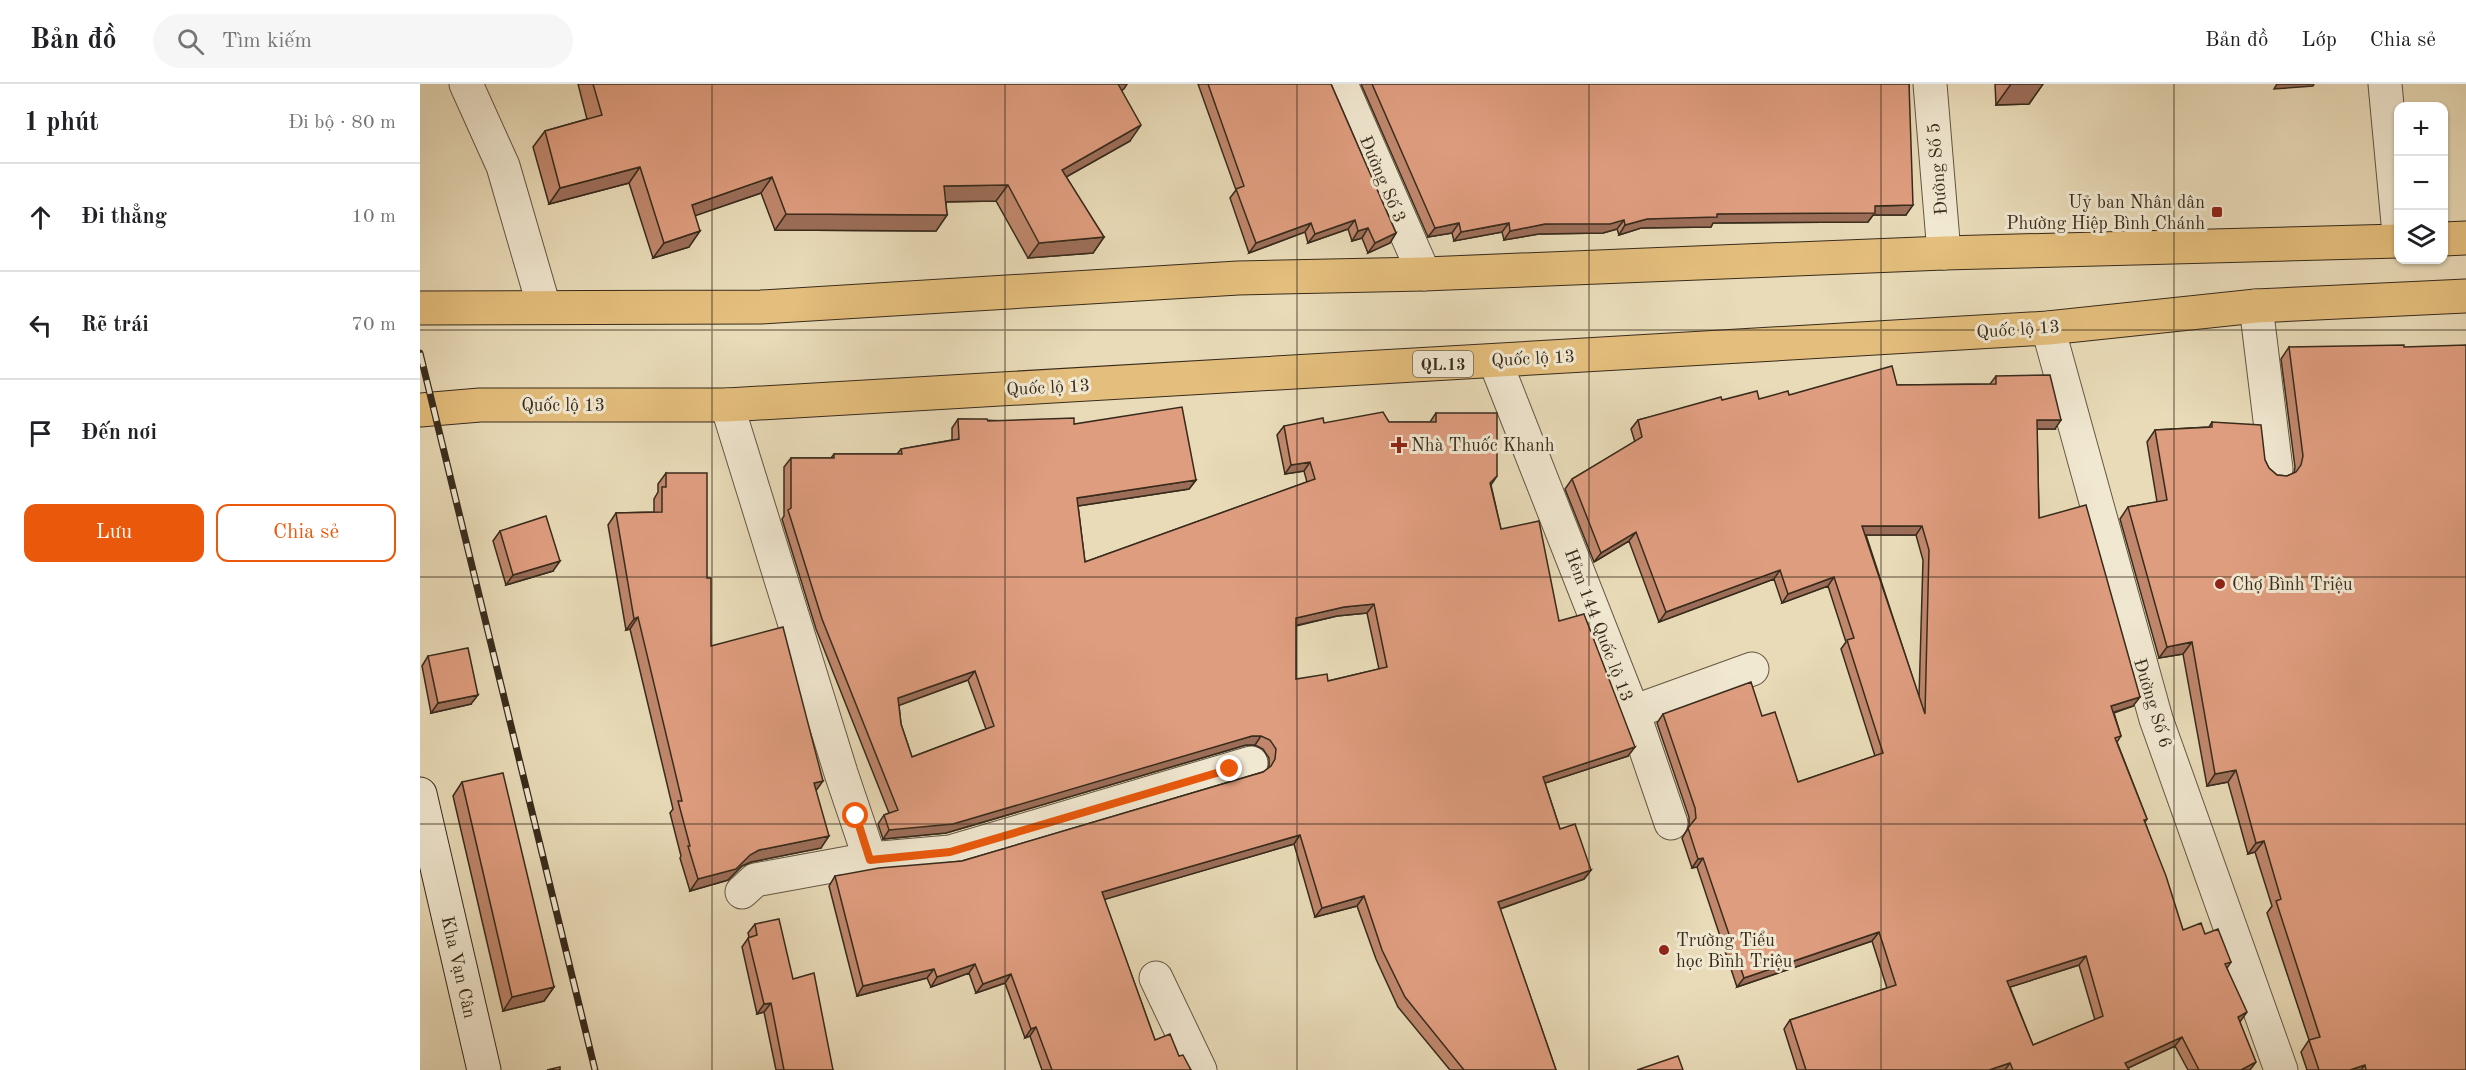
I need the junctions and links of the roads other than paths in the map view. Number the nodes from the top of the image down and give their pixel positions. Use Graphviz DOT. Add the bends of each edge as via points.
graph roads {
  1 [pos="466,84"];
  2 [pos="1341,84"];
  3 [pos="1930,84"];
  4 [pos="2385,84"];
  5 [pos="2397,210"];
  6 [pos="2466,238"];
  7 [pos="2448,239"];
  8 [pos="2394,241"];
  9 [pos="1944,253"];
  10 [pos="1424,274"];
  11 [pos="2466,296"];
  12 [pos="2256,306"];
  13 [pos="544,307"];
  14 [pos="420,308"];
  15 [pos="2048,328"];
  16 [pos="1495,361"];
  17 [pos="727,405"];
  18 [pos="420,410"];
  19 [pos="2276,469"];
  20 [pos="1752,669"];
  21 [pos="1633,712"];
  22 [pos="1251,763"];
  23 [pos="420,794"];
  24 [pos="1671,823"];
  25 [pos="870,860"];
  26 [pos="742,892"];
  27 [pos="1156,978"];
  28 [pos="484,1070"];
  29 [pos="1200,1070"];
  30 [pos="2281,1070"];
  1 -- 13 [label="street" via="503,166"];
  2 -- 10 [label="street, Đường Số 3"];
  3 -- 9 [label="street, Đường Số 5"];
  4 -- 5 [label="street"];
  6 -- 7 [label="highway"];
  8 -- 9 [label="highway"];
  9 -- 10 [label="highway"];
  10 -- 13 [label="highway" via="1238,278 761,307"];
  11 -- 12 [label="highway, Quốc lộ 13 / QL.13"];
  12 -- 15 [label="highway, Quốc lộ 13 / QL.13"];
  12 -- 19 [label="street"];
  13 -- 14 [label="highway"];
  15 -- 16 [label="highway, Quốc lộ 13 / QL.13"];
  15 -- 30 [label="street, Đường Số 6" via="2156,719"];
  16 -- 17 [label="highway, Quốc lộ 13 / QL.13"];
  16 -- 21 [label="street, Hẻm 144 Quốc lộ 13"];
  17 -- 18 [label="highway, Quốc lộ 13 / QL.13" via="480,405"];
  17 -- 25 [label="street"];
  20 -- 21 [label="street"];
  21 -- 24 [label="street, Hẻm 144 Quốc lộ 13"];
  22 -- 25 [label="street" via="950,852"];
  23 -- 28 [label="street, Kha Vạn Cân"];
  25 -- 26 [label="street" via="755,880"];
  27 -- 29 [label="street"];
}
